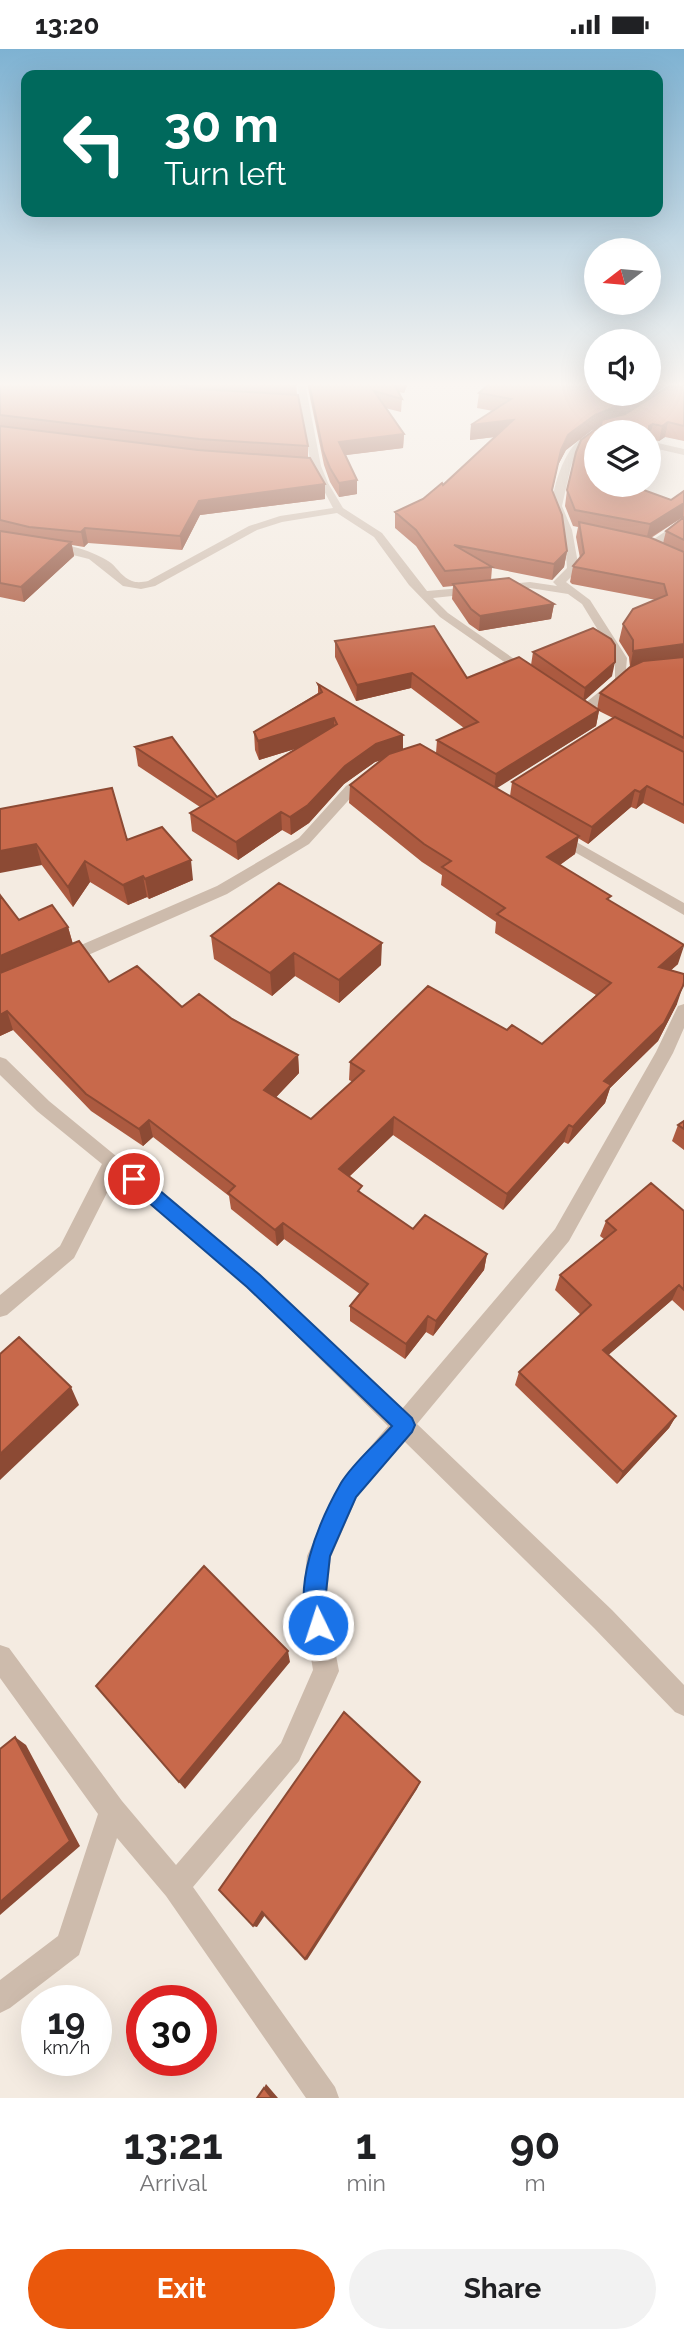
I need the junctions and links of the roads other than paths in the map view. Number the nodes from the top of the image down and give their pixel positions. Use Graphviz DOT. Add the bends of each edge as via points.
graph roads {
  1 [pos="319,479"];
  2 [pos="563,479"];
  3 [pos="339,510"];
  4 [pos="684,522"];
  5 [pos="567,530"];
  6 [pos="580,533"];
  7 [pos="635,544"];
  8 [pos="40,548"];
  9 [pos="569,591"];
  10 [pos="424,595"];
  11 [pos="636,671"];
  12 [pos="621,678"];
  13 [pos="538,680"];
  14 [pos="584,710"];
  15 [pos="382,767"];
  16 [pos="542,827"];
  17 [pos="684,911"];
  18 [pos="49,965"];
  19 [pos="684,1010"];
  20 [pos="0,1065"];
  21 [pos="114,1162"];
  22 [pos="0,1308"];
  23 [pos="405,1425"];
  24 [pos="0,1657"];
  25 [pos="684,1703"];
  26 [pos="112,1811"];
  27 [pos="176,1886"];
  28 [pos="0,1998"];
  29 [pos="324,2098"];
  1 -- 3 [label="street"];
  2 -- 5 [label="street" via="557,506"];
  3 -- 8 [label="street" via="253,528 138,587 125,584 100,560 84,552"];
  3 -- 10 [label="street" via="378,535"];
  4 -- 7 [label="street" via="654,549"];
  5 -- 6 [label="street"];
  5 -- 9 [label="street" via="573,569 559,582"];
  9 -- 10 [label="street" via="530,585"];
  9 -- 12 [label="street" via="586,602 621,658"];
  10 -- 13 [label="street" via="443,615"];
  11 -- 12 [label="street"];
  12 -- 14 [label="street"];
  15 -- 18 [label="street" via="351,789 304,841 281,855 222,890"];
  16 -- 17 [label="street"];
  19 -- 23 [label="street" via="562,1235"];
  20 -- 21 [label="street"];
  21 -- 22 [label="street" via="67,1252"];
  21 -- 23 [label="street" via="254,1281"];
  23 -- 25 [label="street"];
  23 -- 27 [label="street" via="349,1489 320,1556 314,1602 326,1671 290,1752"];
  24 -- 26 [label="street"];
  26 -- 27 [label="street"];
  26 -- 28 [label="street" via="69,1945"];
  27 -- 29 [label="street"];
}
